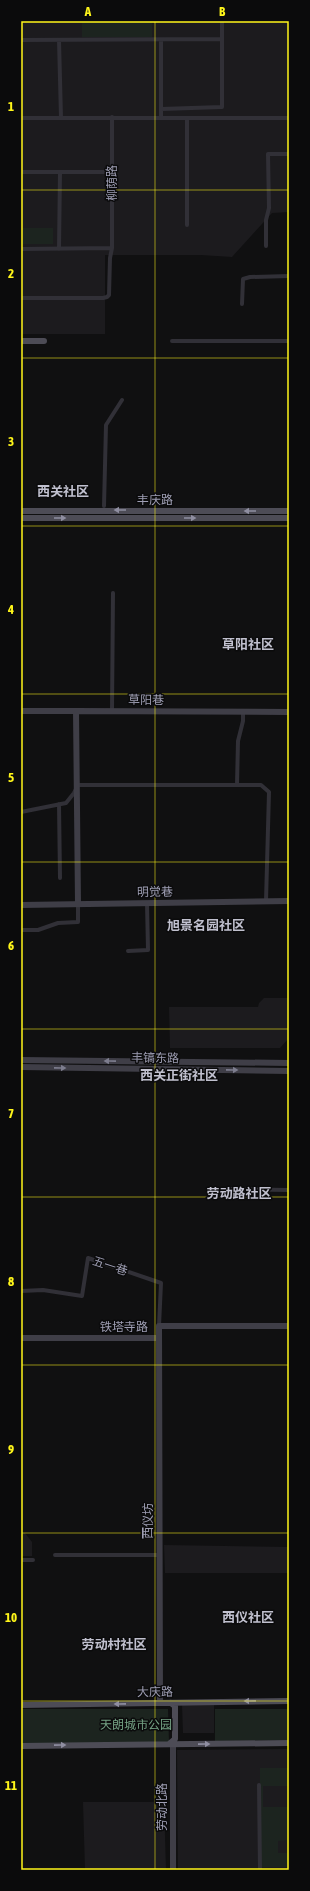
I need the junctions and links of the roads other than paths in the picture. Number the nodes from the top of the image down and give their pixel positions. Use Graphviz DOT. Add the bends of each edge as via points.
graph roads {
  1 [pos="222,21"];
  2 [pos="222,39"];
  3 [pos="21,40"];
  4 [pos="59,40"];
  5 [pos="161,40"];
  6 [pos="161,109"];
  7 [pos="112,117"];
  8 [pos="21,118"];
  9 [pos="61,118"];
  10 [pos="161,118"];
  11 [pos="187,118"];
  12 [pos="289,118"];
  13 [pos="289,154"];
  14 [pos="21,172"];
  15 [pos="60,172"];
  16 [pos="112,172"];
  17 [pos="187,225"];
  18 [pos="266,246"];
  19 [pos="112,248"];
  20 [pos="21,249"];
  21 [pos="59,249"];
  22 [pos="289,276"];
  23 [pos="21,298"];
  24 [pos="242,304"];
  25 [pos="21,341"];
  26 [pos="44,341"];
  27 [pos="172,341"];
  28 [pos="289,341"];
  29 [pos="122,400"];
  30 [pos="104,506"];
  31 [pos="21,511"];
  32 [pos="289,511"];
  33 [pos="21,518"];
  34 [pos="289,518"];
  35 [pos="113,593"];
  36 [pos="112,710"];
  37 [pos="21,711"];
  38 [pos="76,711"];
  39 [pos="243,712"];
  40 [pos="289,712"];
  41 [pos="78,785"];
  42 [pos="237,785"];
  43 [pos="59,804"];
  44 [pos="21,812"];
  45 [pos="60,878"];
  46 [pos="266,901"];
  47 [pos="289,901"];
  48 [pos="78,903"];
  49 [pos="147,903"];
  50 [pos="21,905"];
  51 [pos="21,930"];
  52 [pos="128,951"];
  53 [pos="21,1060"];
  54 [pos="289,1063"];
  55 [pos="21,1067"];
  56 [pos="289,1072"];
  57 [pos="228,1189"];
  58 [pos="289,1190"];
  59 [pos="21,1291"];
  60 [pos="159,1326"];
  61 [pos="289,1326"];
  62 [pos="21,1338"];
  63 [pos="158,1338"];
  64 [pos="55,1555"];
  65 [pos="159,1555"];
  66 [pos="21,1560"];
  67 [pos="33,1560"];
  68 [pos="289,1700"];
  69 [pos="160,1703"];
  70 [pos="171,1703"];
  71 [pos="182,1703"];
  72 [pos="21,1705"];
  73 [pos="171,1744"];
  74 [pos="185,1744"];
  75 [pos="289,1744"];
  76 [pos="21,1746"];
  77 [pos="259,1785"];
  78 [pos="173,1870"];
  79 [pos="260,1870"];
  1 -- 2 [label="street"];
  2 -- 5 [label="street"];
  2 -- 6 [label="street" via="222,107"];
  3 -- 4 [label="street"];
  4 -- 5 [label="street"];
  4 -- 9 [label="street"];
  5 -- 6 [label="street"];
  6 -- 10 [label="street"];
  7 -- 9 [label="street"];
  7 -- 10 [label="street"];
  7 -- 16 [label="street, 柳荫路"];
  8 -- 9 [label="street"];
  10 -- 11 [label="street"];
  11 -- 12 [label="street"];
  11 -- 17 [label="street"];
  13 -- 18 [label="street" via="268,154 269,208 266,220"];
  14 -- 15 [label="street"];
  15 -- 16 [label="street"];
  15 -- 21 [label="street"];
  16 -- 19 [label="street, 柳荫路"];
  19 -- 21 [label="street"];
  19 -- 23 [label="street, 柳荫路" via="107,297"];
  20 -- 21 [label="street"];
  22 -- 24 [label="street" via="243,279"];
  25 -- 26 [label="main road"];
  27 -- 28 [label="street"];
  29 -- 30 [label="street" via="106,425"];
  32 -- 31 [label="main road, 丰庆路, one-way"];
  33 -- 34 [label="main road, 丰庆路, one-way"];
  35 -- 36 [label="street"];
  36 -- 38 [label="street, 草阳巷"];
  36 -- 39 [label="street, 草阳巷"];
  37 -- 38 [label="street, 草阳巷"];
  38 -- 41 [label="street"];
  39 -- 40 [label="street, 草阳巷"];
  39 -- 42 [label="street" via="244,721 238,741"];
  41 -- 42 [label="street"];
  41 -- 43 [label="street" via="66,803"];
  41 -- 48 [label="street"];
  42 -- 46 [label="street" via="261,785 269,792"];
  43 -- 44 [label="street"];
  43 -- 45 [label="street"];
  46 -- 47 [label="street, 明觉巷"];
  46 -- 49 [label="street, 明觉巷"];
  48 -- 49 [label="street, 明觉巷"];
  48 -- 50 [label="street, 明觉巷"];
  48 -- 51 [label="street" via="78,922 58,923 38,930"];
  49 -- 52 [label="street" via="148,950"];
  54 -- 53 [label="street, 丰镐东路, one-way"];
  55 -- 56 [label="street, 丰镐东路, one-way"];
  57 -- 58 [label="street"];
  59 -- 60 [label="street, 五一巷" via="43,1290 82,1296 88,1258 162,1283"];
  60 -- 61 [label="street, 铁塔寺路"];
  60 -- 63 [label="street, 铁塔寺路"];
  62 -- 63 [label="street, 铁塔寺路"];
  63 -- 65 [label="street, 西仪坊"];
  64 -- 65 [label="street"];
  65 -- 69 [label="street, 西仪坊"];
  66 -- 67 [label="street"];
  68 -- 71 [label="main road, 大庆路, one-way"];
  69 -- 70 [label="main road, 大庆路"];
  69 -- 72 [label="main road, 大庆路, one-way"];
  70 -- 71 [label="main road, 大庆路"];
  70 -- 73 [label="main road" via="175,1706 175,1739"];
  71 -- 74 [label="main road" via="179,1706 179,1737"];
  73 -- 74 [label="main road"];
  76 -- 73 [label="main road, one-way"];
  73 -- 78 [label="street, 劳动北路"];
  74 -- 75 [label="main road, one-way"];
  77 -- 79 [label="street"];
}
